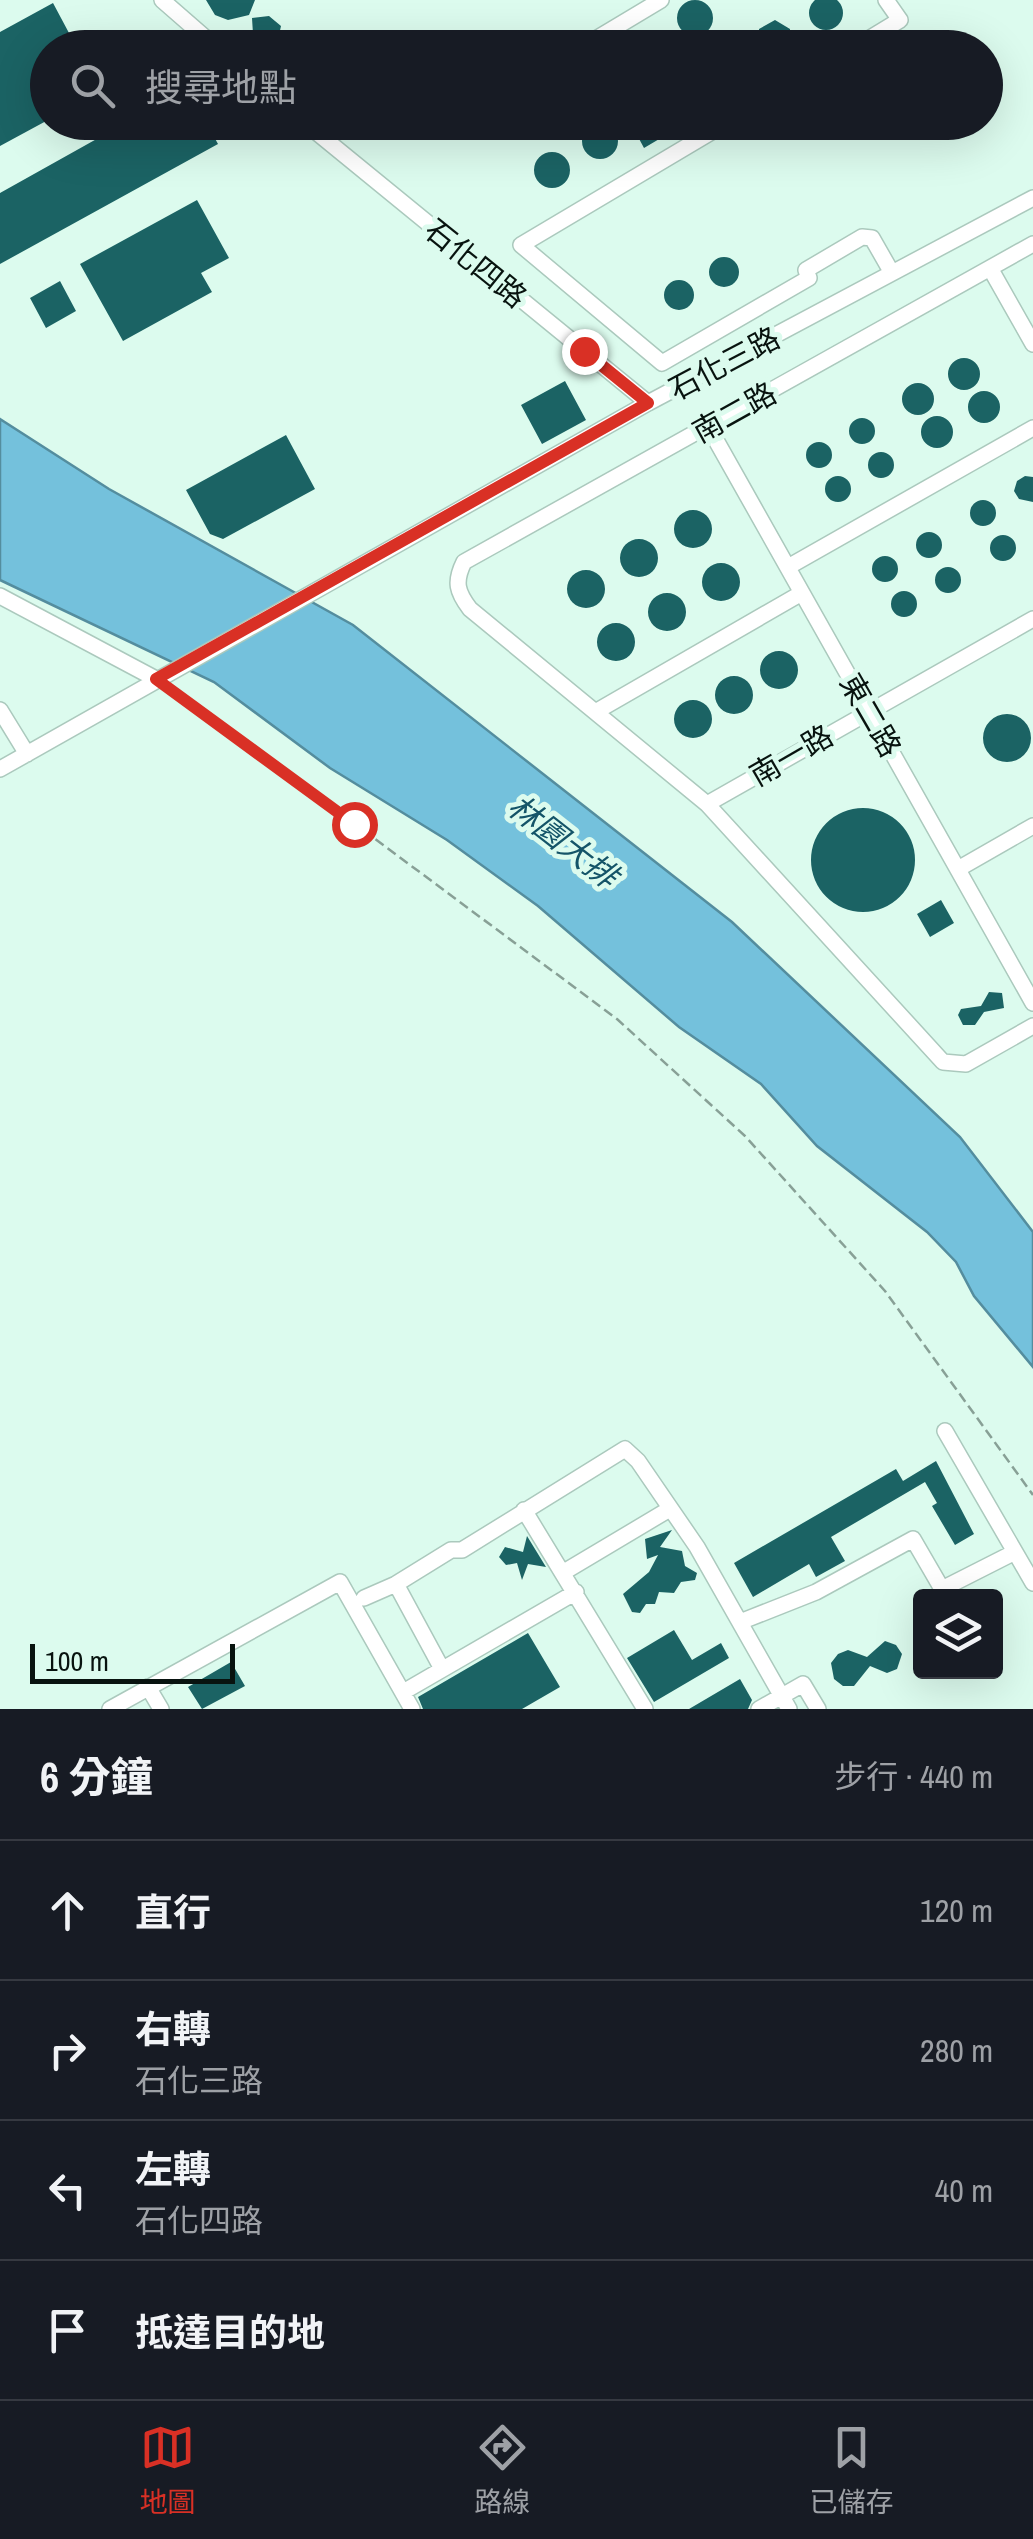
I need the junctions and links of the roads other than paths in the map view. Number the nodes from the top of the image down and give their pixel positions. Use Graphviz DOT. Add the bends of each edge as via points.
graph roads {
  1 [pos="162,0"];
  2 [pos="661,0"];
  3 [pos="886,0"];
  4 [pos="196,30"];
  5 [pos="612,30"];
  6 [pos="884,30"];
  7 [pos="326,140"];
  8 [pos="698,140"];
  9 [pos="1033,198"];
  10 [pos="1033,244"];
  11 [pos="990,268"];
  12 [pos="892,274"];
  13 [pos="1033,344"];
  14 [pos="648,403"];
  15 [pos="708,426"];
  16 [pos="1033,428"];
  17 [pos="788,567"];
  18 [pos="800,594"];
  19 [pos="0,596"];
  20 [pos="1033,619"];
  21 [pos="152,682"];
  22 [pos="0,710"];
  23 [pos="869,710"];
  24 [pos="597,711"];
  25 [pos="27,754"];
  26 [pos="0,769"];
  27 [pos="707,804"];
  28 [pos="1033,826"];
  29 [pos="958,870"];
  30 [pos="1033,1004"];
  31 [pos="1033,1026"];
  32 [pos="946,1431"];
  33 [pos="524,1510"];
  34 [pos="668,1510"];
  35 [pos="1015,1552"];
  36 [pos="564,1572"];
  37 [pos="396,1584"];
  38 [pos="1033,1584"];
  39 [pos="576,1592"];
  40 [pos="364,1598"];
  41 [pos="740,1622"];
  42 [pos="442,1669"];
  43 [pos="148,1687"];
  44 [pos="405,1691"];
  45 [pos="786,1703"];
  46 [pos="110,1709"];
  47 [pos="161,1709"];
  48 [pos="412,1709"];
  49 [pos="645,1709"];
  50 [pos="759,1709"];
  51 [pos="818,1709"];
  1 -- 4 [label="street"];
  2 -- 5 [label="street"];
  3 -- 6 [label="street" via="900,20"];
  7 -- 14 [label="street, 石化四路"];
  8 -- 12 [label="street" via="521,245 662,363 808,278 806,270 862,236 872,238"];
  9 -- 12 [label="street, 石化三路"];
  10 -- 11 [label="street, 南二路"];
  11 -- 13 [label="street"];
  11 -- 15 [label="street, 南二路"];
  12 -- 14 [label="street, 石化三路"];
  14 -- 21 [label="street, 石化三路"];
  15 -- 17 [label="street, 東二路"];
  15 -- 24 [label="street, 南二路" via="464,562 457,576 458,594 470,609"];
  16 -- 17 [label="street"];
  17 -- 18 [label="street, 東二路"];
  18 -- 23 [label="street, 東二路"];
  18 -- 24 [label="street"];
  19 -- 21 [label="street"];
  20 -- 23 [label="street, 南一路"];
  21 -- 25 [label="street, 石化三路"];
  22 -- 25 [label="street"];
  23 -- 27 [label="street, 南一路"];
  23 -- 29 [label="street, 東二路"];
  24 -- 27 [label="street"];
  25 -- 26 [label="street, 石化三路"];
  27 -- 31 [label="street" via="943,1062 966,1064"];
  28 -- 29 [label="street"];
  29 -- 30 [label="street, 東二路"];
  32 -- 35 [label="street"];
  33 -- 34 [label="street" via="625,1449"];
  33 -- 36 [label="street"];
  33 -- 37 [label="street"];
  34 -- 36 [label="street"];
  34 -- 41 [label="street"];
  35 -- 38 [label="street"];
  35 -- 41 [label="street" via="942,1588 913,1539 816,1592"];
  36 -- 39 [label="street"];
  37 -- 40 [label="street"];
  37 -- 42 [label="street"];
  39 -- 42 [label="street"];
  39 -- 49 [label="street"];
  41 -- 45 [label="street"];
  42 -- 44 [label="street"];
  43 -- 44 [label="street" via="340,1582"];
  43 -- 46 [label="street"];
  43 -- 47 [label="street"];
  44 -- 48 [label="street"];
  45 -- 50 [label="street"];
  45 -- 51 [label="street" via="803,1684"];
}
